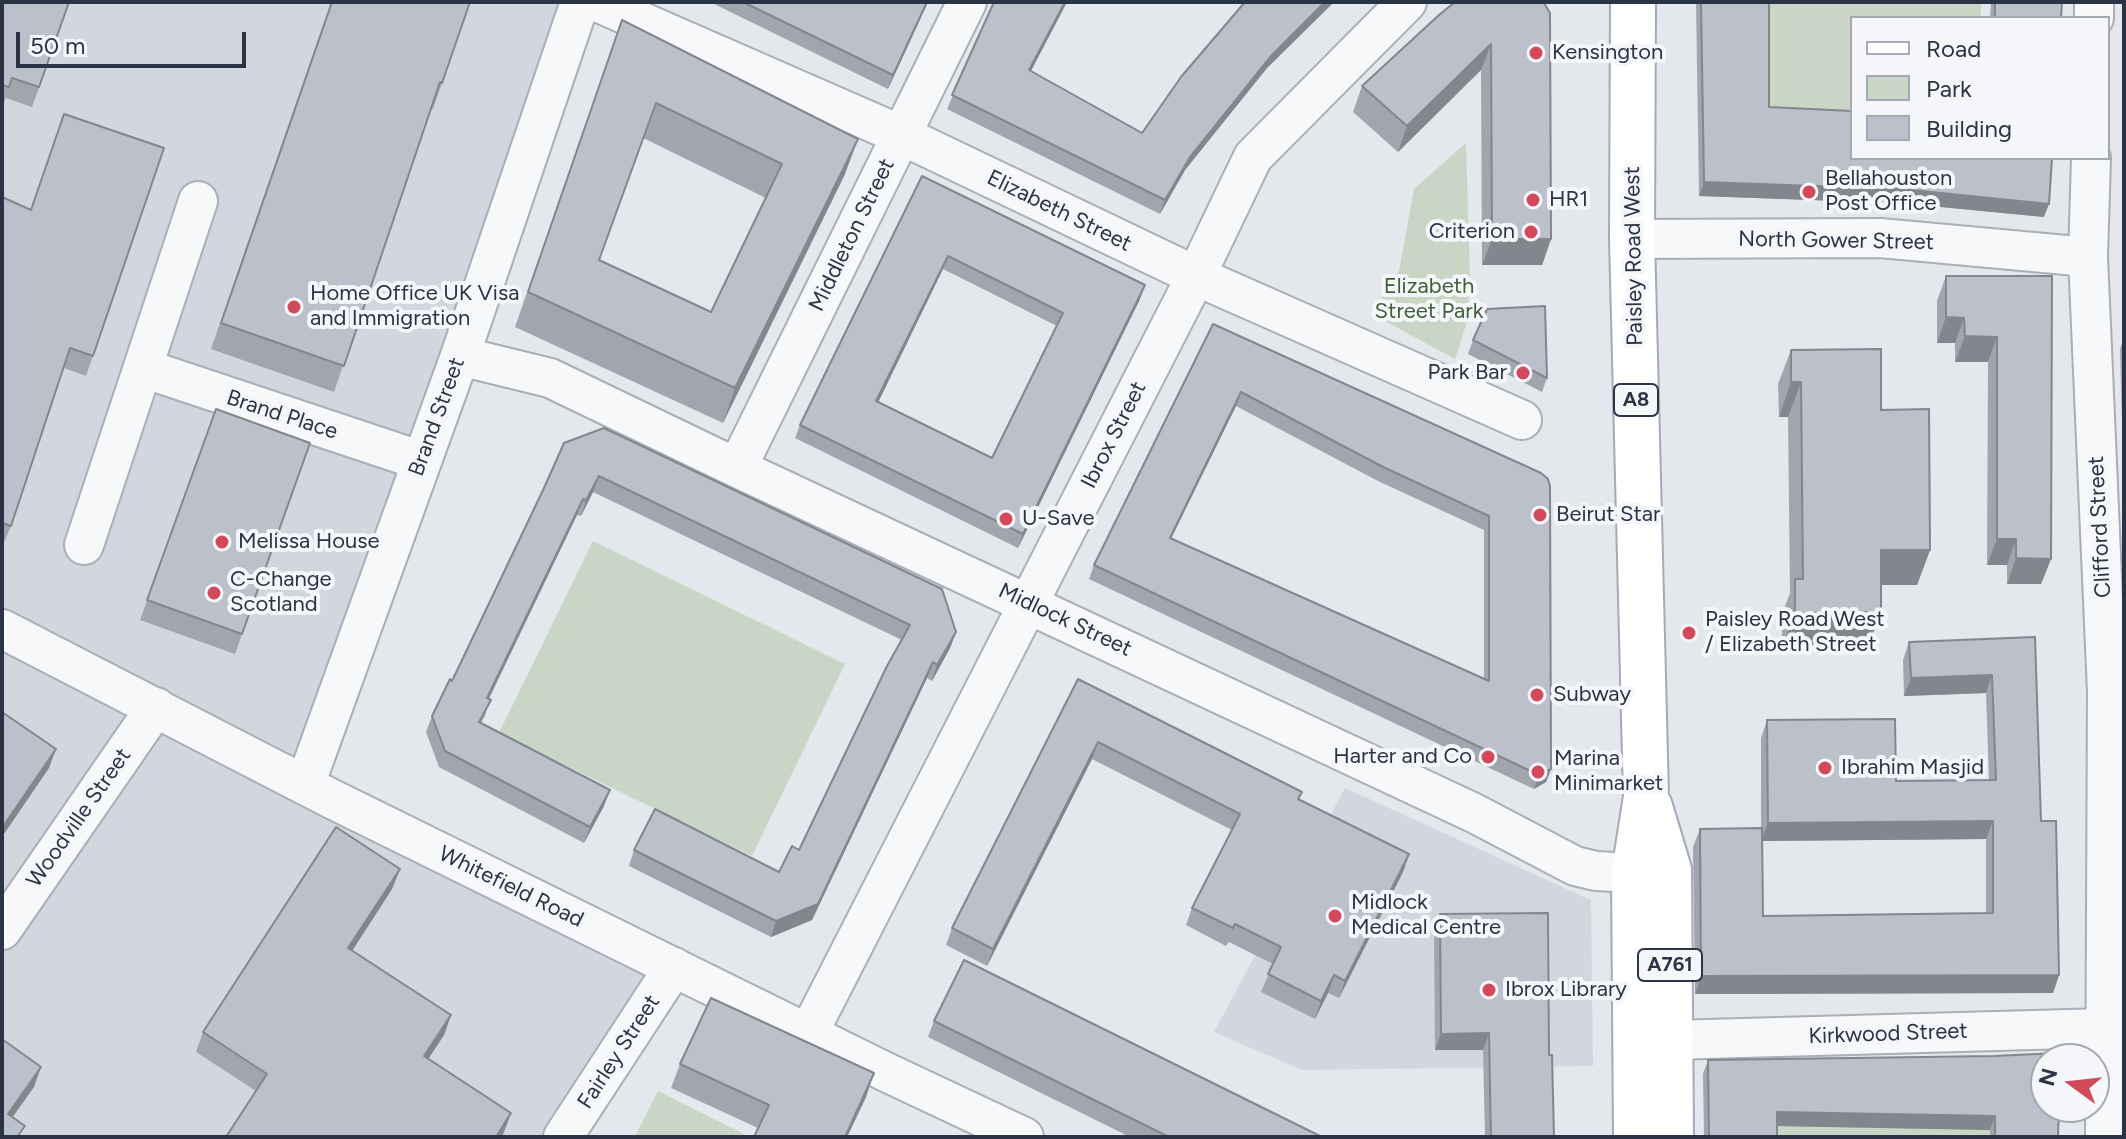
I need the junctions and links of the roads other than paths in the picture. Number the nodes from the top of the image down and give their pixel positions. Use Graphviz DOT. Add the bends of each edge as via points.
graph roads {
  1 [pos="580,2"];
  2 [pos="597,2"];
  3 [pos="967,2"];
  4 [pos="1407,2"];
  5 [pos="1633,2"];
  6 [pos="901,135"];
  7 [pos="2091,160"];
  8 [pos="198,201"];
  9 [pos="1632,239"];
  10 [pos="2088,257"];
  11 [pos="1196,276"];
  12 [pos="460,356"];
  13 [pos="143,368"];
  14 [pos="1522,420"];
  15 [pos="422,461"];
  16 [pos="737,468"];
  17 [pos="84,545"];
  18 [pos="1028,603"];
  19 [pos="2,629"];
  20 [pos="2116,694"];
  21 [pos="156,707"];
  22 [pos="305,785"];
  23 [pos="1646,797"];
  24 [pos="1652,871"];
  25 [pos="2,930"];
  26 [pos="674,967"];
  27 [pos="808,1034"];
  28 [pos="1670,1040"];
  29 [pos="2111,1051"];
  30 [pos="563,1137"];
  31 [pos="1024,1137"];
  32 [pos="1636,1137"];
  33 [pos="1671,1137"];
  34 [pos="2105,1137"];
  1 -- 12 [label="street, Brand Street"];
  2 -- 6 [label="street, Elizabeth Street"];
  3 -- 6 [label="street, Middleton Street"];
  4 -- 11 [label="street, Ibrox Street" via="1253,157"];
  5 -- 9 [label="main road, Paisley Road West / A8"];
  6 -- 11 [label="street, Elizabeth Street"];
  6 -- 16 [label="street, Middleton Street"];
  7 -- 10 [label="street, Clifford Street"];
  8 -- 13 [label="street"];
  9 -- 10 [label="street, North Gower Street" via="1868,237"];
  9 -- 23 [label="main road, Paisley Road West / A8"];
  10 -- 20 [label="street, Clifford Street"];
  11 -- 14 [label="street, Elizabeth Street"];
  11 -- 18 [label="street, Ibrox Street"];
  12 -- 15 [label="street, Brand Street"];
  12 -- 16 [label="street, Midlock Street" via="550,378"];
  13 -- 15 [label="street, Brand Place"];
  13 -- 17 [label="street"];
  15 -- 22 [label="street, Brand Street"];
  16 -- 18 [label="street, Midlock Street"];
  18 -- 24 [label="street, Midlock Street" via="1474,813 1575,866"];
  18 -- 27 [label="street, Ibrox Street"];
  19 -- 21 [label="street, Whitefield Road"];
  20 -- 29 [label="street, Clifford Street"];
  21 -- 22 [label="street, Whitefield Road"];
  21 -- 25 [label="street, Woodville Street"];
  22 -- 26 [label="street, Whitefield Road"];
  23 -- 24 [label="main road, Paisley Road West / A761"];
  24 -- 28 [label="main road, Paisley Road West / A761"];
  24 -- 32 [label="main road, Paisley Road West / A761"];
  26 -- 27 [label="street, Whitefield Road"];
  26 -- 30 [label="street, Fairley Street"];
  27 -- 31 [label="street, Whitefield Road"];
  28 -- 29 [label="street, Kirkwood Street"];
  28 -- 33 [label="main road, Paisley Road West / A761"];
  29 -- 34 [label="street, Clifford Street"];
}
